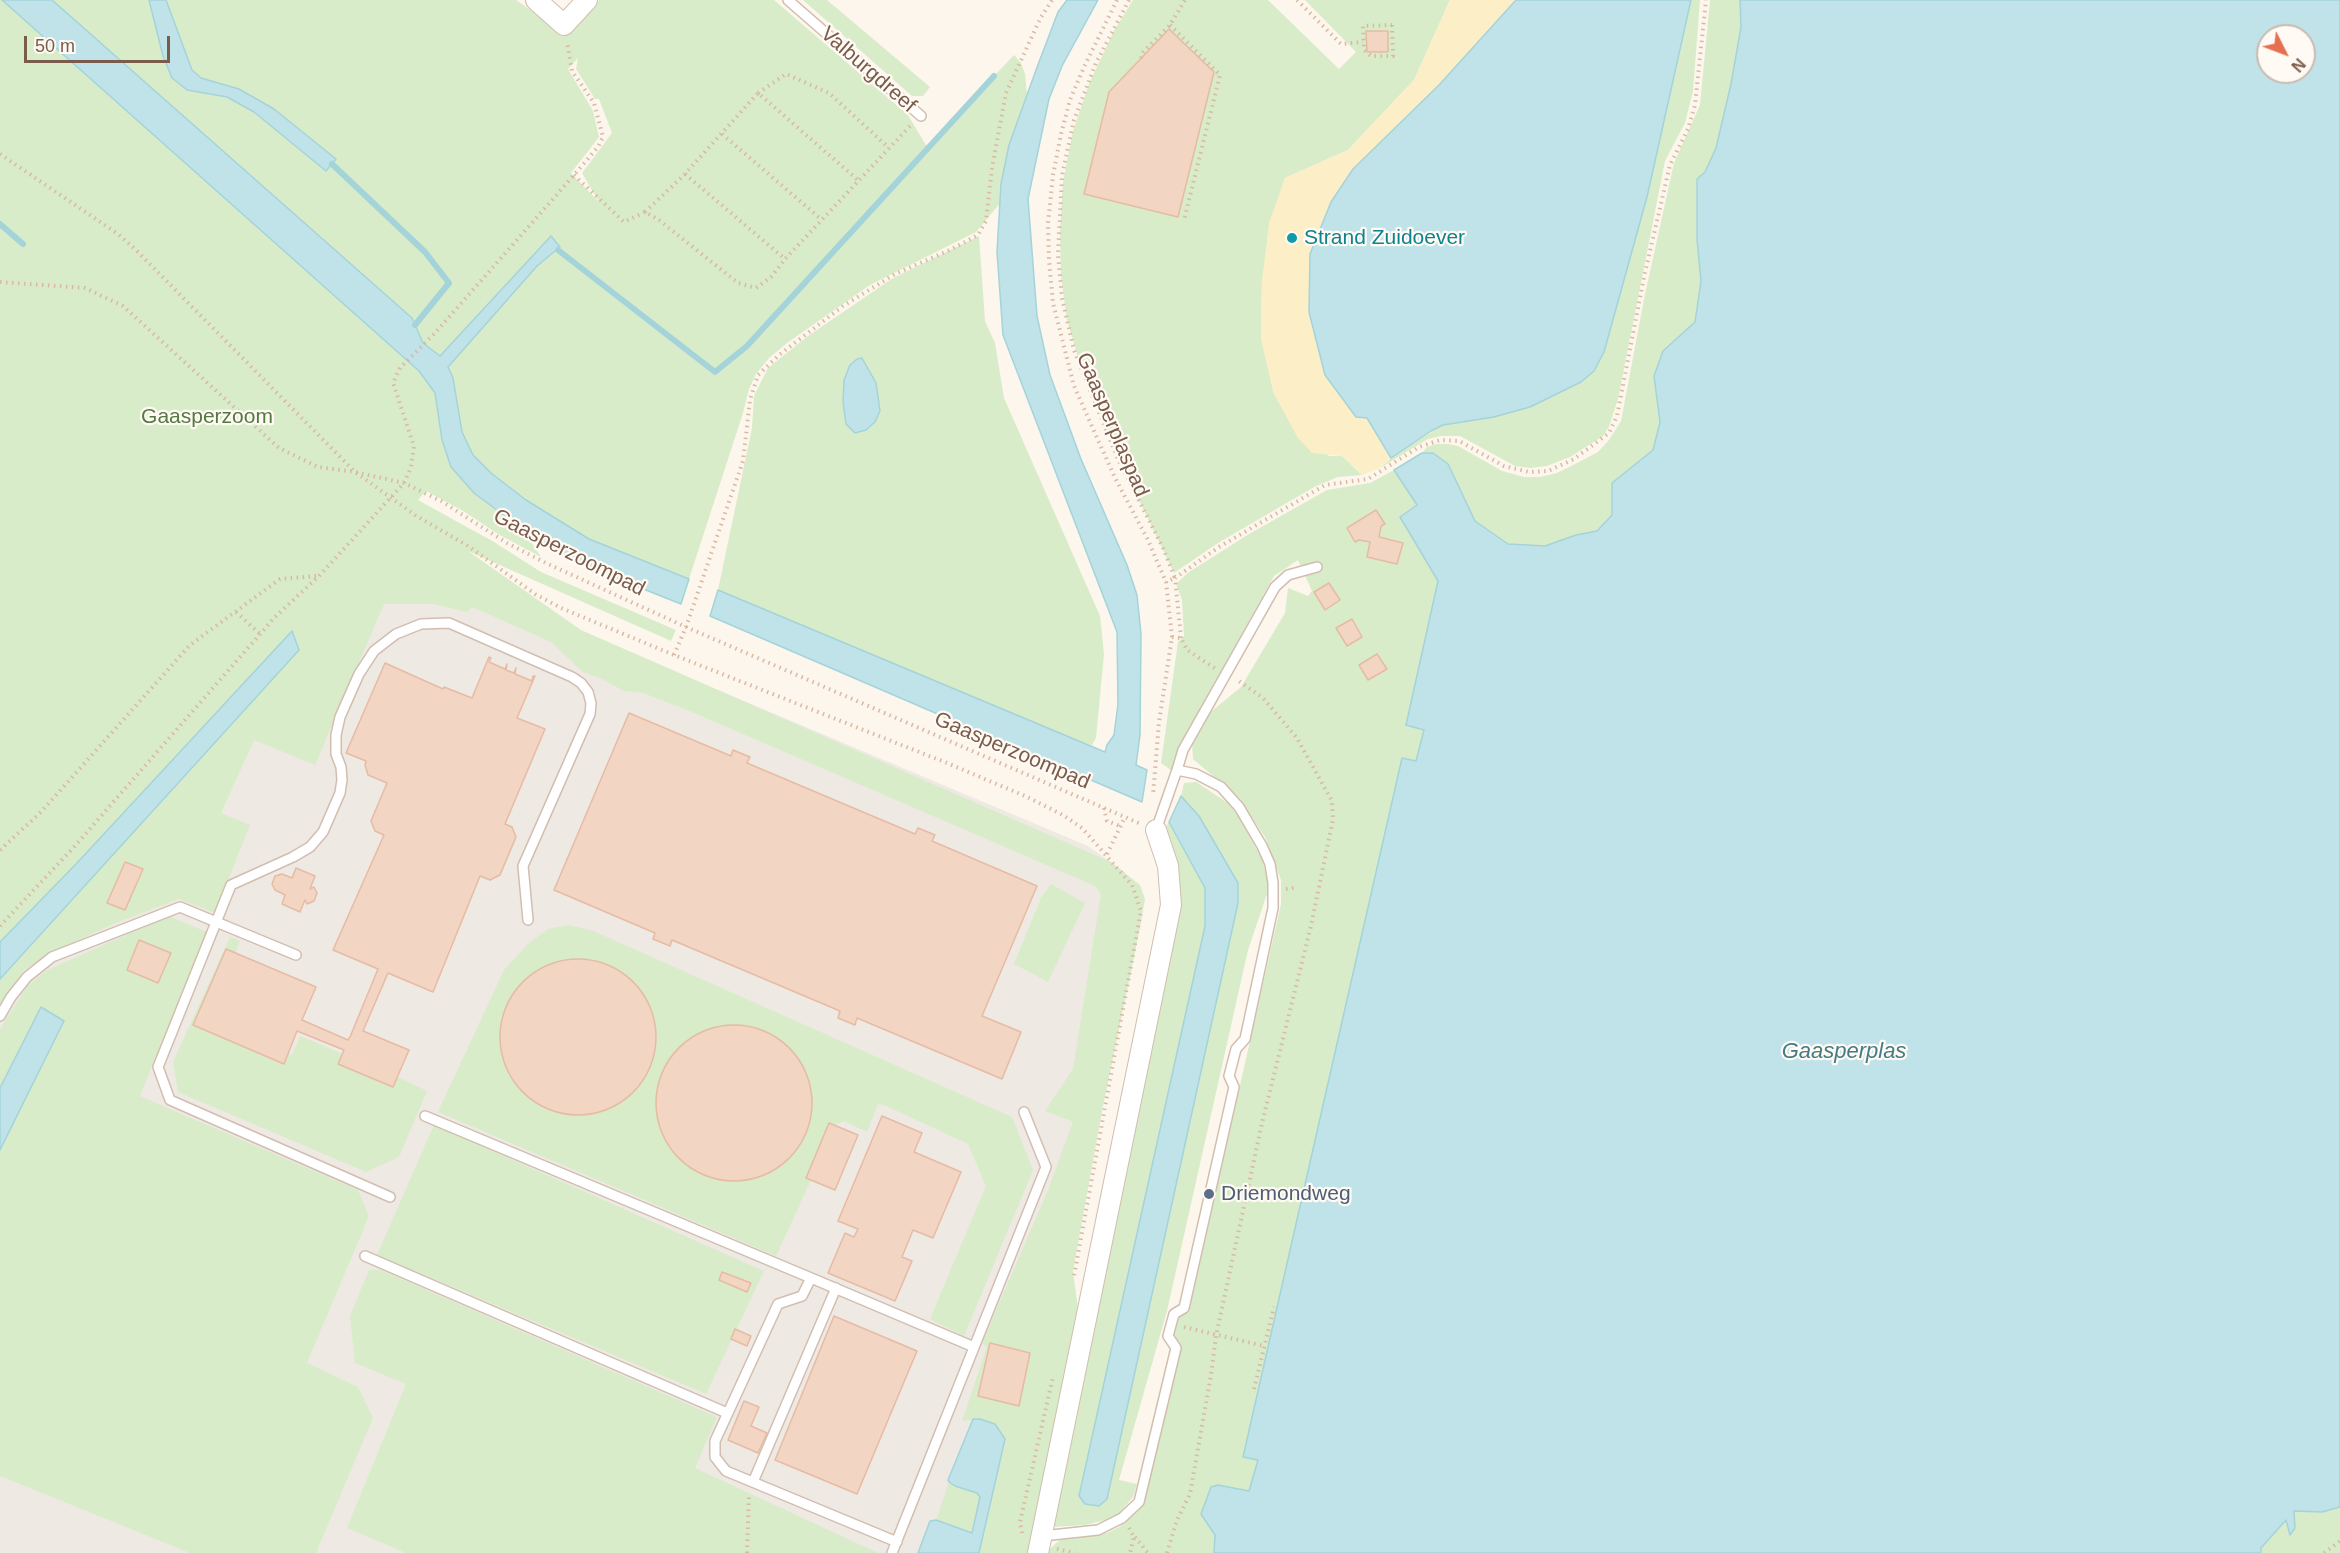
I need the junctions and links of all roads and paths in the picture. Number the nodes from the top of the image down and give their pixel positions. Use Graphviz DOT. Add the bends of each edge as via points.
graph roads {
  1 [pos="536,0"];
  2 [pos="587,0"];
  3 [pos="788,0"];
  4 [pos="1052,0"];
  5 [pos="1117,0"];
  6 [pos="1129,0"];
  7 [pos="1185,0"];
  8 [pos="1298,0"];
  9 [pos="1706,0"];
  10 [pos="564,25"];
  11 [pos="1170,25"];
  12 [pos="1363,42"];
  13 [pos="1141,58"];
  14 [pos="758,93"];
  15 [pos="921,116"];
  16 [pos="722,134"];
  17 [pos="889,147"];
  18 [pos="0,154"];
  19 [pos="685,174"];
  20 [pos="574,175"];
  21 [pos="859,181"];
  22 [pos="645,212"];
  23 [pos="822,220"];
  24 [pos="1184,220"];
  25 [pos="785,259"];
  26 [pos="0,282"];
  27 [pos="355,472"];
  28 [pos="404,483"];
  29 [pos="390,498"];
  30 [pos="1317,567"];
  31 [pos="319,576"];
  32 [pos="1175,578"];
  33 [pos="1166,582"];
  34 [pos="236,612"];
  35 [pos="686,627"];
  36 [pos="260,634"];
  37 [pos="1172,638"];
  38 [pos="1181,638"];
  39 [pos="674,655"];
  40 [pos="1226,673"];
  41 [pos="1177,770"];
  42 [pos="1104,808"];
  43 [pos="1125,817"];
  44 [pos="1120,826"];
  45 [pos="1156,830"];
  46 [pos="0,850"];
  47 [pos="1107,854"];
  48 [pos="528,920"];
  49 [pos="215,922"];
  50 [pos="0,926"];
  51 [pos="296,955"];
  52 [pos="0,1016"];
  53 [pos="1024,1112"];
  54 [pos="425,1116"];
  55 [pos="390,1197"];
  56 [pos="365,1256"];
  57 [pos="811,1278"];
  58 [pos="1075,1282"];
  59 [pos="836,1288"];
  60 [pos="1274,1307"];
  61 [pos="1172,1324"];
  62 [pos="1216,1336"];
  63 [pos="1264,1346"];
  64 [pos="974,1347"];
  65 [pos="1254,1389"];
  66 [pos="727,1413"];
  67 [pos="753,1482"];
  68 [pos="1122,1518"];
  69 [pos="1134,1537"];
  70 [pos="2340,1541"];
  71 [pos="897,1542"];
  72 [pos="1040,1545"];
  73 [pos="747,1553"];
  74 [pos="892,1553"];
  75 [pos="1130,1553"];
  76 [pos="1148,1553"];
  77 [pos="1167,1553"];
  78 [pos="2324,1553"];
  1 -- 10 [label="street"];
  2 -- 10 [label="street"];
  3 -- 15 [label="lane, Valburgdreef"];
  4 -- 35 [label="path" via="1006,93 987,221 978,235 896,274 843,306 758,375 750,400 743,461"];
  5 -- 33 [label="path, Gaasperplaspad" via="1070,100 1061,134 1048,223 1053,303 1074,386"];
  6 -- 32 [label="path" via="1096,63 1074,120 1062,176 1058,254 1062,298 1074,350 1118,459"];
  7 -- 11 [label="path"];
  8 -- 12 [label="path" via="1341,44"];
  9 -- 32 [label="path" via="1695,105 1670,165 1617,416 1609,433 1574,459 1548,471 1529,472 1504,466 1459,441 1440,440 1419,447 1368,479 1326,485 1219,547"];
  10 -- 20 [label="path" via="572,71 594,103 603,137"];
  11 -- 13 [label="path" via="1142,52"];
  11 -- 24 [label="path" via="1220,75"];
  12 -- 12 [label="path" via="1363,26 1392,25 1393,56 1371,56 1364,50"];
  14 -- 16 [label="path"];
  14 -- 17 [label="path" via="786,74 829,93"];
  14 -- 21 [label="path"];
  15 -- 17 [label="path"];
  16 -- 19 [label="path"];
  16 -- 23 [label="path"];
  17 -- 21 [label="path"];
  18 -- 27 [label="path" via="135,249"];
  19 -- 22 [label="path"];
  19 -- 25 [label="path"];
  20 -- 22 [label="path" via="624,222"];
  20 -- 28 [label="path" via="400,368 393,383 414,446"];
  21 -- 23 [label="path"];
  22 -- 25 [label="path" via="738,283 756,288"];
  23 -- 25 [label="path"];
  26 -- 27 [label="path, Gaasperzoompad" via="85,288 123,306 279,448 318,467"];
  27 -- 28 [label="path, Gaasperzoompad"];
  27 -- 29 [label="path"];
  28 -- 29 [label="path"];
  28 -- 35 [label="path, Gaasperzoompad" via="548,564"];
  29 -- 31 [label="path"];
  29 -- 39 [label="path" via="468,546 535,594"];
  30 -- 40 [label="lane" via="1287,575 1275,587"];
  31 -- 34 [label="path" via="280,579"];
  31 -- 36 [label="path"];
  32 -- 33 [label="path"];
  32 -- 38 [label="path"];
  33 -- 37 [label="path, Gaasperplaspad"];
  34 -- 36 [label="path"];
  34 -- 46 [label="path" via="190,645 41,812"];
  35 -- 39 [label="path"];
  35 -- 42 [label="path, Gaasperzoompad"];
  36 -- 50 [label="path"];
  37 -- 38 [label="path"];
  37 -- 45 [label="path, Gaasperplaspad" via="1153,772 1152,813"];
  38 -- 40 [label="path" via="1187,650"];
  39 -- 47 [label="path" via="1025,796 1082,828"];
  40 -- 41 [label="lane"];
  40 -- 62 [label="path" via="1263,698 1297,738 1332,801 1333,819"];
  41 -- 45 [label="lane"];
  41 -- 61 [label="lane" via="1196,774 1221,787 1239,807 1270,864 1274,890 1245,1039 1236,1049 1229,1076 1234,1087 1184,1308 1174,1314"];
  42 -- 43 [label="path, Gaasperzoompad"];
  42 -- 44 [label="path" via="1107,821"];
  43 -- 44 [label="path"];
  43 -- 45 [label="path, Gaasperzoompad"];
  44 -- 47 [label="path"];
  45 -- 72 [label="street" via="1168,866 1171,905"];
  47 -- 58 [label="path" via="1132,885 1141,911 1073,1271"];
  48 -- 49 [label="lane" via="523,866 586,724 591,703 588,692 572,677 449,623 421,624 396,634 374,651 340,717 336,754 342,780 323,832 310,847 293,857 231,885"];
  49 -- 51 [label="lane"];
  49 -- 52 [label="lane" via="180,907 52,957 27,977"];
  49 -- 55 [label="lane" via="158,1067 170,1100"];
  53 -- 64 [label="lane" via="1046,1167"];
  54 -- 57 [label="lane"];
  56 -- 66 [label="lane"];
  57 -- 59 [label="lane"];
  57 -- 66 [label="lane" via="802,1296 778,1304"];
  59 -- 64 [label="lane"];
  59 -- 67 [label="lane"];
  60 -- 63 [label="path"];
  61 -- 62 [label="path"];
  61 -- 68 [label="lane" via="1168,1336 1176,1348 1139,1502"];
  62 -- 63 [label="path"];
  62 -- 77 [label="path" via="1190,1494"];
  63 -- 65 [label="path"];
  64 -- 71 [label="lane"];
  66 -- 67 [label="lane" via="715,1441 715,1457 726,1471"];
  67 -- 71 [label="lane"];
  67 -- 73 [label="path"];
  68 -- 69 [label="path"];
  68 -- 72 [label="lane" via="1098,1530"];
  69 -- 75 [label="path"];
  69 -- 76 [label="path"];
  70 -- 78 [label="path"];
  71 -- 74 [label="lane"];
}
